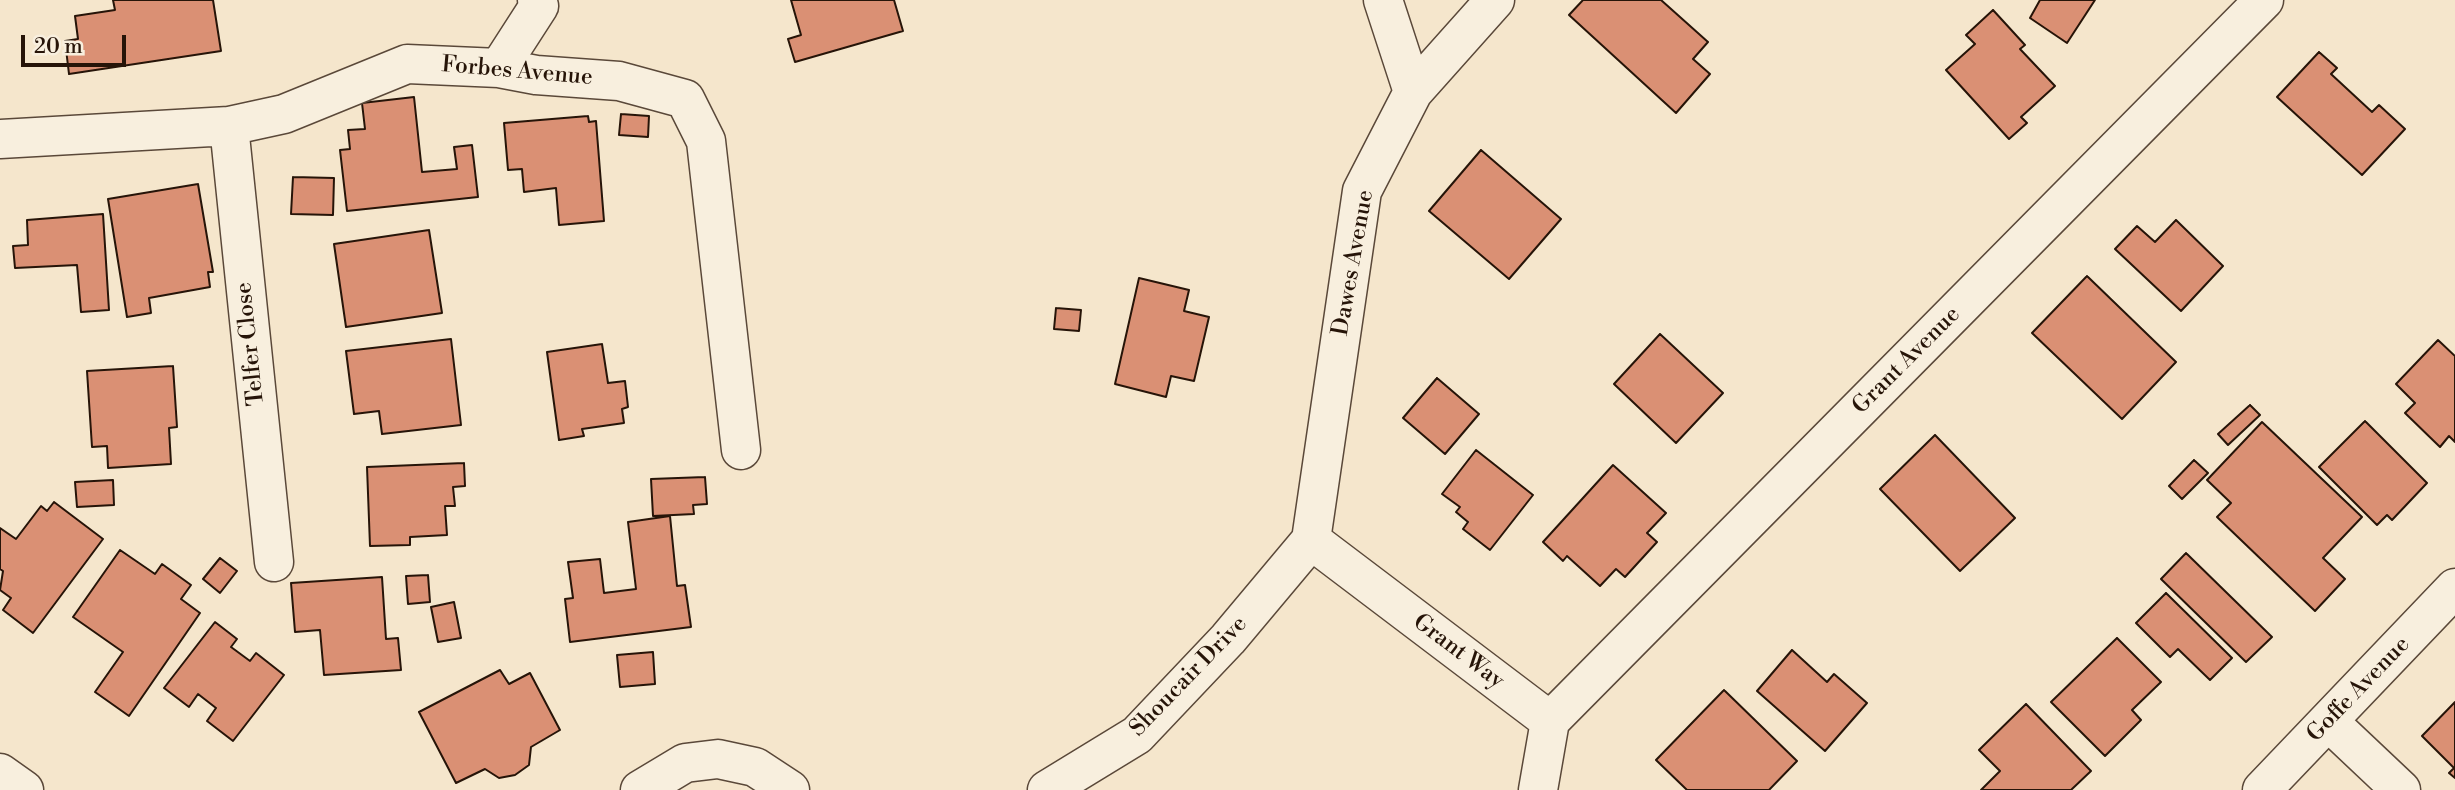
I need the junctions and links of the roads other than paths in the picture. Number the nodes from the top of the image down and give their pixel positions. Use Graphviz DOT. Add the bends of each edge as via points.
graph roads {
  1 [pos="537,0"];
  2 [pos="1383,0"];
  3 [pos="1495,0"];
  4 [pos="2264,0"];
  5 [pos="499,68"];
  6 [pos="1413,92"];
  7 [pos="229,126"];
  8 [pos="0,139"];
  9 [pos="741,450"];
  10 [pos="1311,540"];
  11 [pos="274,562"];
  12 [pos="2455,588"];
  13 [pos="1550,721"];
  14 [pos="2329,722"];
  15 [pos="0,773"];
  16 [pos="24,790"];
  17 [pos="640,790"];
  18 [pos="790,790"];
  19 [pos="1047,790"];
  20 [pos="1538,790"];
  21 [pos="2262,790"];
  22 [pos="2401,790"];
  1 -- 5 [label="street" via="539,6"];
  2 -- 6 [label="street"];
  3 -- 6 [label="street"];
  4 -- 13 [label="street, Grant Avenue"];
  5 -- 7 [label="street, Forbes Avenue" via="407,64 284,114"];
  5 -- 9 [label="street, Forbes Avenue" via="619,81 685,99 706,141"];
  6 -- 10 [label="street, Dawes Avenue" via="1362,191"];
  7 -- 8 [label="street, Forbes Avenue"];
  7 -- 11 [label="street, Telfer Close"];
  10 -- 13 [label="street, Grant Way"];
  10 -- 19 [label="street, Shoucair Drive" via="1228,639 1137,735"];
  12 -- 14 [label="street, Goffe Avenue"];
  13 -- 20 [label="street"];
  14 -- 21 [label="street, Goffe Avenue"];
  14 -- 22 [label="street"];
  15 -- 16 [label="street"];
  17 -- 18 [label="street" via="685,763 718,759 755,767"];
}
